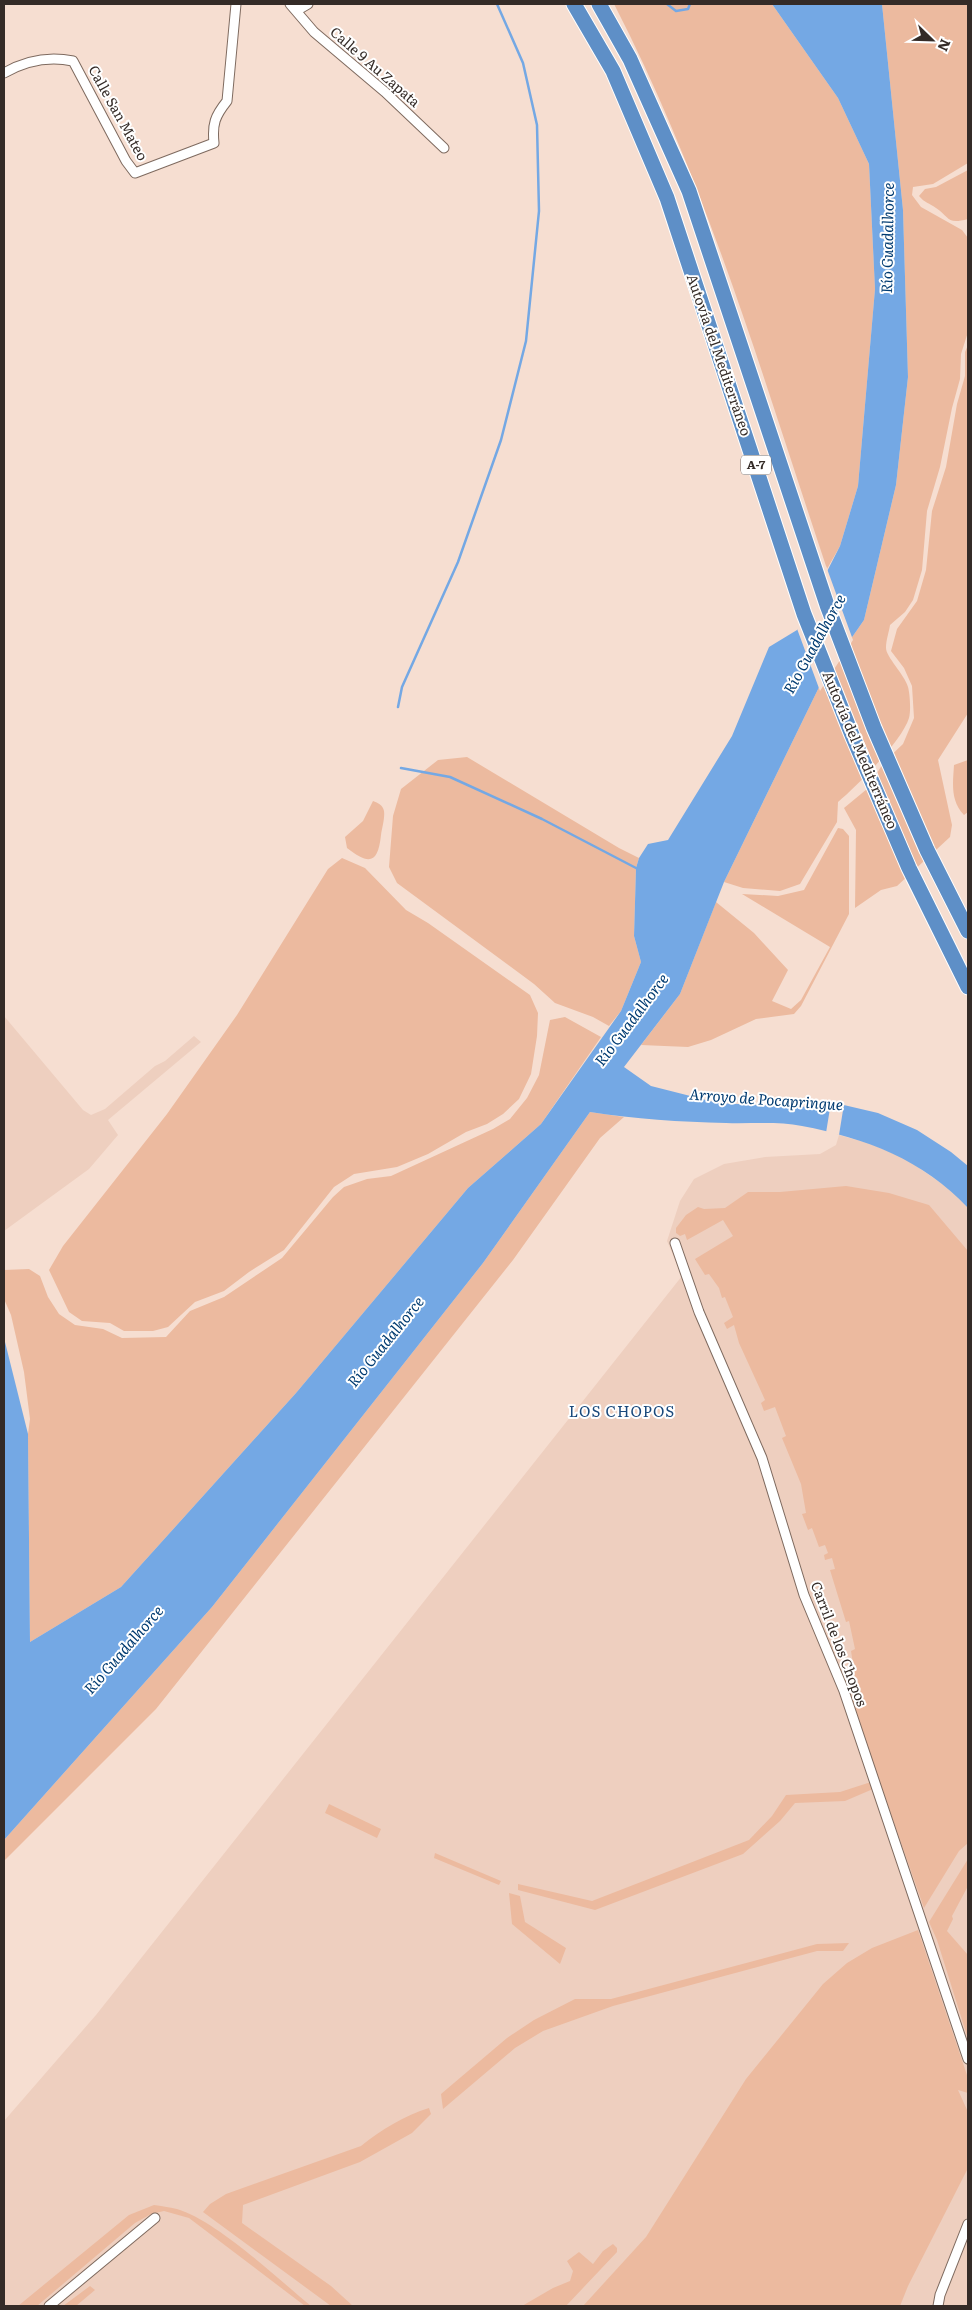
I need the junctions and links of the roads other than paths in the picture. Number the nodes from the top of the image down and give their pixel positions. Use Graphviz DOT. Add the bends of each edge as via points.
graph roads {
  1 [pos="236,4"];
  2 [pos="308,4"];
  3 [pos="574,4"];
  4 [pos="599,4"];
  5 [pos="293,7"];
  6 [pos="4,73"];
  7 [pos="444,148"];
  8 [pos="968,931"];
  9 [pos="968,987"];
  10 [pos="674,1243"];
  11 [pos="968,2059"];
  12 [pos="155,2218"];
  13 [pos="968,2224"];
  14 [pos="49,2306"];
  15 [pos="938,2306"];
  1 -- 6 [label="street, Calle San Mateo" via="227,101 212,124 214,143 135,173 73,62 55,57 17,66"];
  2 -- 5 [label="street"];
  3 -- 9 [label="highway, Autovía del Mediterráneo / A-7" via="613,71 667,198 804,614 909,868"];
  4 -- 8 [label="highway, Autovía del Mediterráneo / A-7" via="630,59 689,191 827,605 874,728"];
  5 -- 7 [label="street, Calle 9 Au Zapata" via="314,32 386,92"];
  10 -- 11 [label="street, Carril de los Chopos" via="699,1312 762,1458 804,1595 844,1690"];
  12 -- 14 [label="street"];
  13 -- 15 [label="street"];
}
